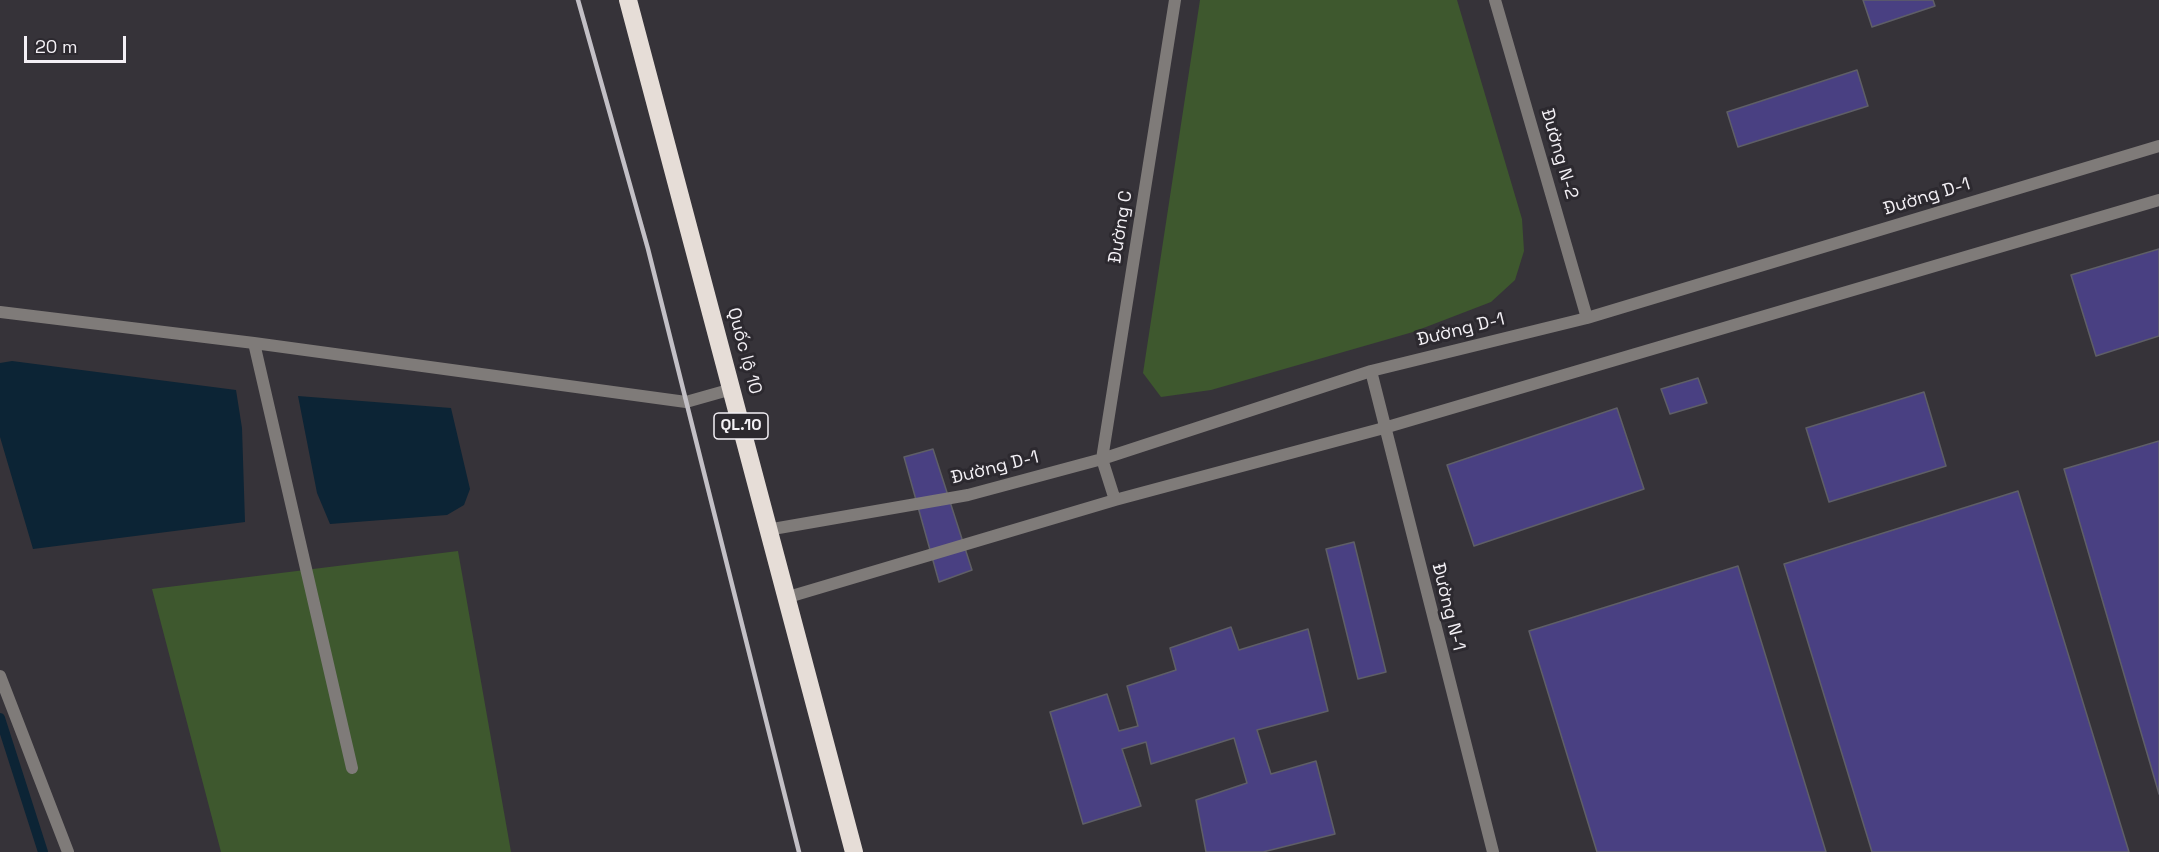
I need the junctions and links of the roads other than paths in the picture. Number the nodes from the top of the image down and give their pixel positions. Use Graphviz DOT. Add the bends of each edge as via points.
graph roads {
  1 [pos="628,0"];
  2 [pos="1175,0"];
  3 [pos="1495,0"];
  4 [pos="2159,146"];
  5 [pos="2159,200"];
  6 [pos="0,312"];
  7 [pos="1587,318"];
  8 [pos="254,343"];
  9 [pos="1371,371"];
  10 [pos="732,388"];
  11 [pos="1384,428"];
  12 [pos="1102,459"];
  13 [pos="1114,500"];
  14 [pos="767,530"];
  15 [pos="785,598"];
  16 [pos="0,676"];
  17 [pos="352,768"];
  18 [pos="68,852"];
  19 [pos="854,852"];
  20 [pos="1493,852"];
  1 -- 10 [label="highway, Quốc lộ 10 / QL.10"];
  2 -- 12 [label="street, Đường C"];
  3 -- 7 [label="street, Đường N-2"];
  4 -- 7 [label="street, Đường D-1"];
  5 -- 11 [label="street"];
  6 -- 8 [label="street"];
  7 -- 9 [label="street, Đường D-1"];
  8 -- 10 [label="street" via="686,402"];
  8 -- 17 [label="street"];
  9 -- 11 [label="street, Đường N-1"];
  9 -- 12 [label="street, Đường D-1"];
  10 -- 14 [label="highway, Quốc lộ 10 / QL.10"];
  11 -- 13 [label="street"];
  11 -- 20 [label="street, Đường N-1"];
  12 -- 13 [label="street"];
  12 -- 14 [label="street, Đường D-1" via="968,495"];
  13 -- 15 [label="street"];
  14 -- 15 [label="highway, Quốc lộ 10 / QL.10"];
  15 -- 19 [label="highway, Quốc lộ 10 / QL.10"];
  16 -- 18 [label="street"];
}
